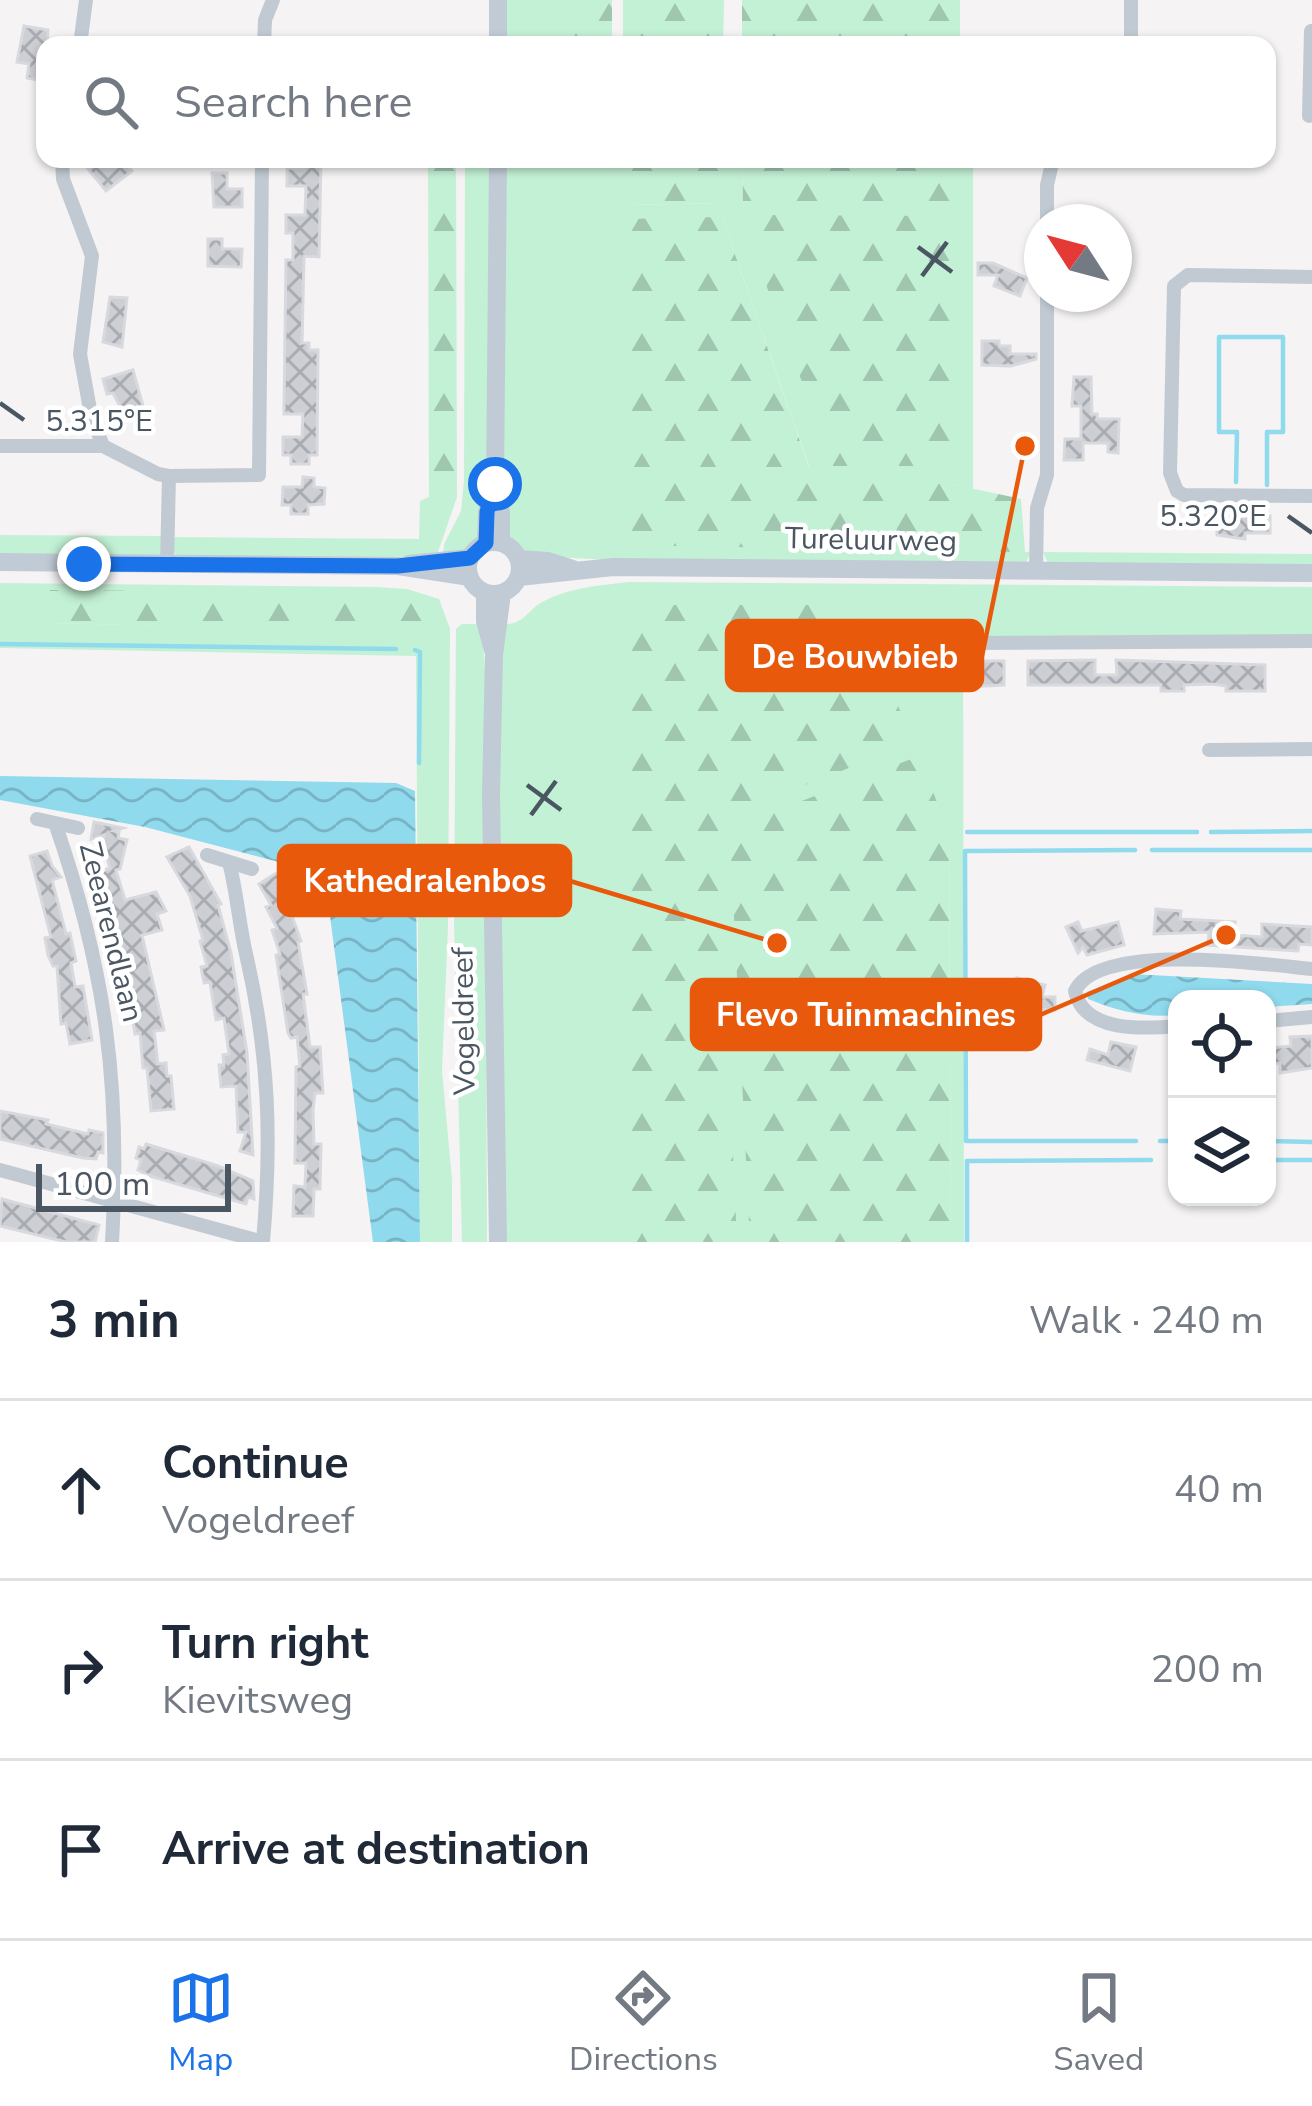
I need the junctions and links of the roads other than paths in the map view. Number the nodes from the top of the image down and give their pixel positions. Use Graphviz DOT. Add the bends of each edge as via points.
graph roads {
  1 [pos="86,0"];
  2 [pos="273,0"];
  3 [pos="498,0"];
  4 [pos="1131,0"];
  5 [pos="1311,32"];
  6 [pos="81,36"];
  7 [pos="264,36"];
  8 [pos="498,36"];
  9 [pos="1131,36"];
  10 [pos="1311,84"];
  11 [pos="1309,116"];
  12 [pos="62,168"];
  13 [pos="262,168"];
  14 [pos="497,168"];
  15 [pos="1051,168"];
  16 [pos="1047,204"];
  17 [pos="1312,277"];
  18 [pos="1047,312"];
  19 [pos="0,446"];
  20 [pos="104,446"];
  21 [pos="169,476"];
  22 [pos="1312,496"];
  23 [pos="494,543"];
  24 [pos="0,562"];
  25 [pos="167,565"];
  26 [pos="470,567"];
  27 [pos="519,568"];
  28 [pos="1036,572"];
  29 [pos="1312,573"];
  30 [pos="493,593"];
  31 [pos="1312,641"];
  32 [pos="972,643"];
  33 [pos="1312,749"];
  34 [pos="1209,750"];
  35 [pos="37,819"];
  36 [pos="55,823"];
  37 [pos="78,828"];
  38 [pos="208,855"];
  39 [pos="229,862"];
  40 [pos="251,869"];
  41 [pos="1312,969"];
  42 [pos="1312,1017"];
  43 [pos="1276,1020"];
  44 [pos="1168,1027"];
  45 [pos="0,1171"];
  46 [pos="115,1198"];
  47 [pos="112,1242"];
  48 [pos="263,1242"];
  49 [pos="498,1242"];
  1 -- 6 [label="street"];
  2 -- 7 [label="street"];
  3 -- 8 [label="street"];
  4 -- 9 [label="street"];
  5 -- 10 [label="street"];
  10 -- 11 [label="street"];
  12 -- 20 [label="street" via="92,256 80,354"];
  13 -- 21 [label="street" via="259,475"];
  14 -- 23 [label="street" via="501,512"];
  15 -- 16 [label="street"];
  17 -- 22 [label="street" via="1188,275 1174,286 1170,473 1184,495"];
  18 -- 28 [label="street" via="1047,475 1037,508"];
  19 -- 20 [label="street"];
  20 -- 21 [label="street"];
  21 -- 25 [label="street"];
  23 -- 26 [label="street"];
  23 -- 27 [label="street"];
  24 -- 25 [label="street"];
  25 -- 26 [label="street"];
  26 -- 30 [label="street"];
  27 -- 28 [label="street, Tureluurweg" via="548,561 573,569"];
  27 -- 30 [label="street"];
  28 -- 29 [label="street, Tureluurweg"];
  30 -- 49 [label="street, Vogeldreef"];
  31 -- 32 [label="street"];
  33 -- 34 [label="street"];
  35 -- 36 [label="street, Zeearendlaan"];
  36 -- 37 [label="street, Zeearendlaan"];
  36 -- 46 [label="street, Zeearendlaan" via="101,980 116,1114"];
  38 -- 39 [label="street"];
  39 -- 40 [label="street"];
  39 -- 48 [label="street" via="266,1058"];
  41 -- 44 [label="street" via="1143,960 1091,972 1076,991 1084,1011 1103,1022"];
  42 -- 43 [label="street"];
  45 -- 46 [label="street"];
  46 -- 47 [label="street, Zeearendlaan"];
  46 -- 48 [label="street"];
}
